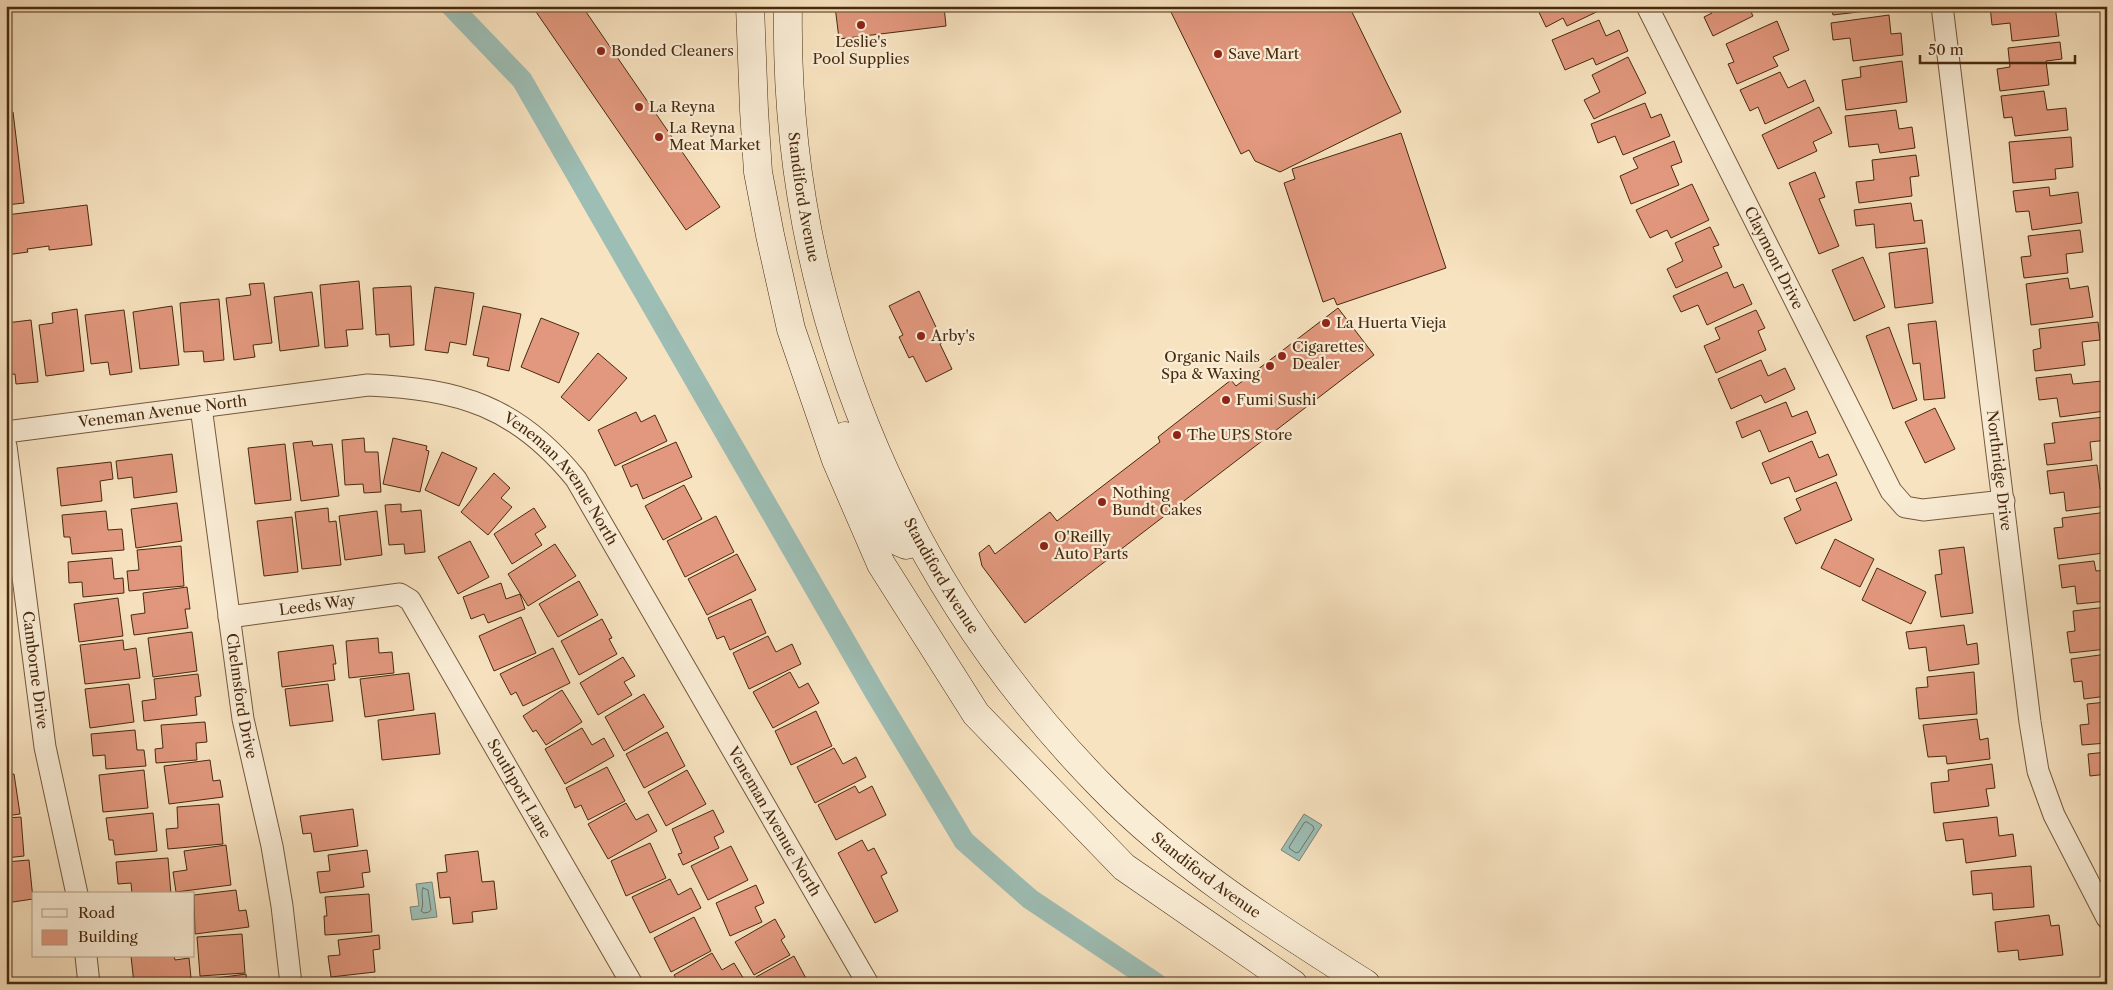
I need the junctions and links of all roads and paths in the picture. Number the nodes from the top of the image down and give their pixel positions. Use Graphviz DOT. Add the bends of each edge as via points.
graph roads {
  1 [pos="750,6"];
  2 [pos="788,6"];
  3 [pos="1647,6"];
  4 [pos="1942,6"];
  5 [pos="808,378"];
  6 [pos="201,407"];
  7 [pos="6,432"];
  8 [pos="6,446"];
  9 [pos="2004,501"];
  10 [pos="920,541"];
  11 [pos="405,597"];
  12 [pos="229,618"];
  13 [pos="77,892"];
  14 [pos="1167,896"];
  15 [pos="2107,918"];
  16 [pos="86,958"];
  17 [pos="1334,964"];
  18 [pos="90,984"];
  19 [pos="291,984"];
  20 [pos="632,984"];
  21 [pos="868,984"];
  22 [pos="1293,984"];
  23 [pos="1366,984"];
  1 -- 5 [label="main road" via="758,172 791,328"];
  2 -- 10 [label="main road, Standiford Avenue" via="790,96 796,154 820,284 867,434"];
  3 -- 9 [label="street, Claymont Drive" via="1891,491 1905,507 1923,510"];
  4 -- 9 [label="street, Northridge Drive"];
  5 -- 10 [label="main road" via="827,398 899,542 906,545"];
  5 -- 14 [label="main road" via="836,460 882,564 976,714 1124,867"];
  6 -- 7 [label="street, Veneman Avenue North"];
  6 -- 12 [label="street, Chelmsford Drive"];
  6 -- 21 [label="street, Veneman Avenue North" via="334,388 368,385 404,387 478,403 532,433 556,454 576,479"];
  8 -- 13 [label="street, Camborne Drive" via="46,746"];
  9 -- 15 [label="street, Northridge Drive" via="2038,771 2054,816"];
  10 -- 17 [label="main road, Standiford Avenue" via="996,663 1103,788 1174,851 1243,905"];
  11 -- 12 [label="street, Leeds Way" via="400,594"];
  11 -- 20 [label="street, Southport Lane" via="410,600"];
  12 -- 19 [label="street, Chelmsford Drive" via="243,719 272,846"];
  14 -- 17 [label="main road" via="1208,908 1308,970 1320,973"];
  14 -- 22 [label="main road"];
  16 -- 18 [label="street"];
  17 -- 23 [label="main road, Standiford Avenue"];
}
